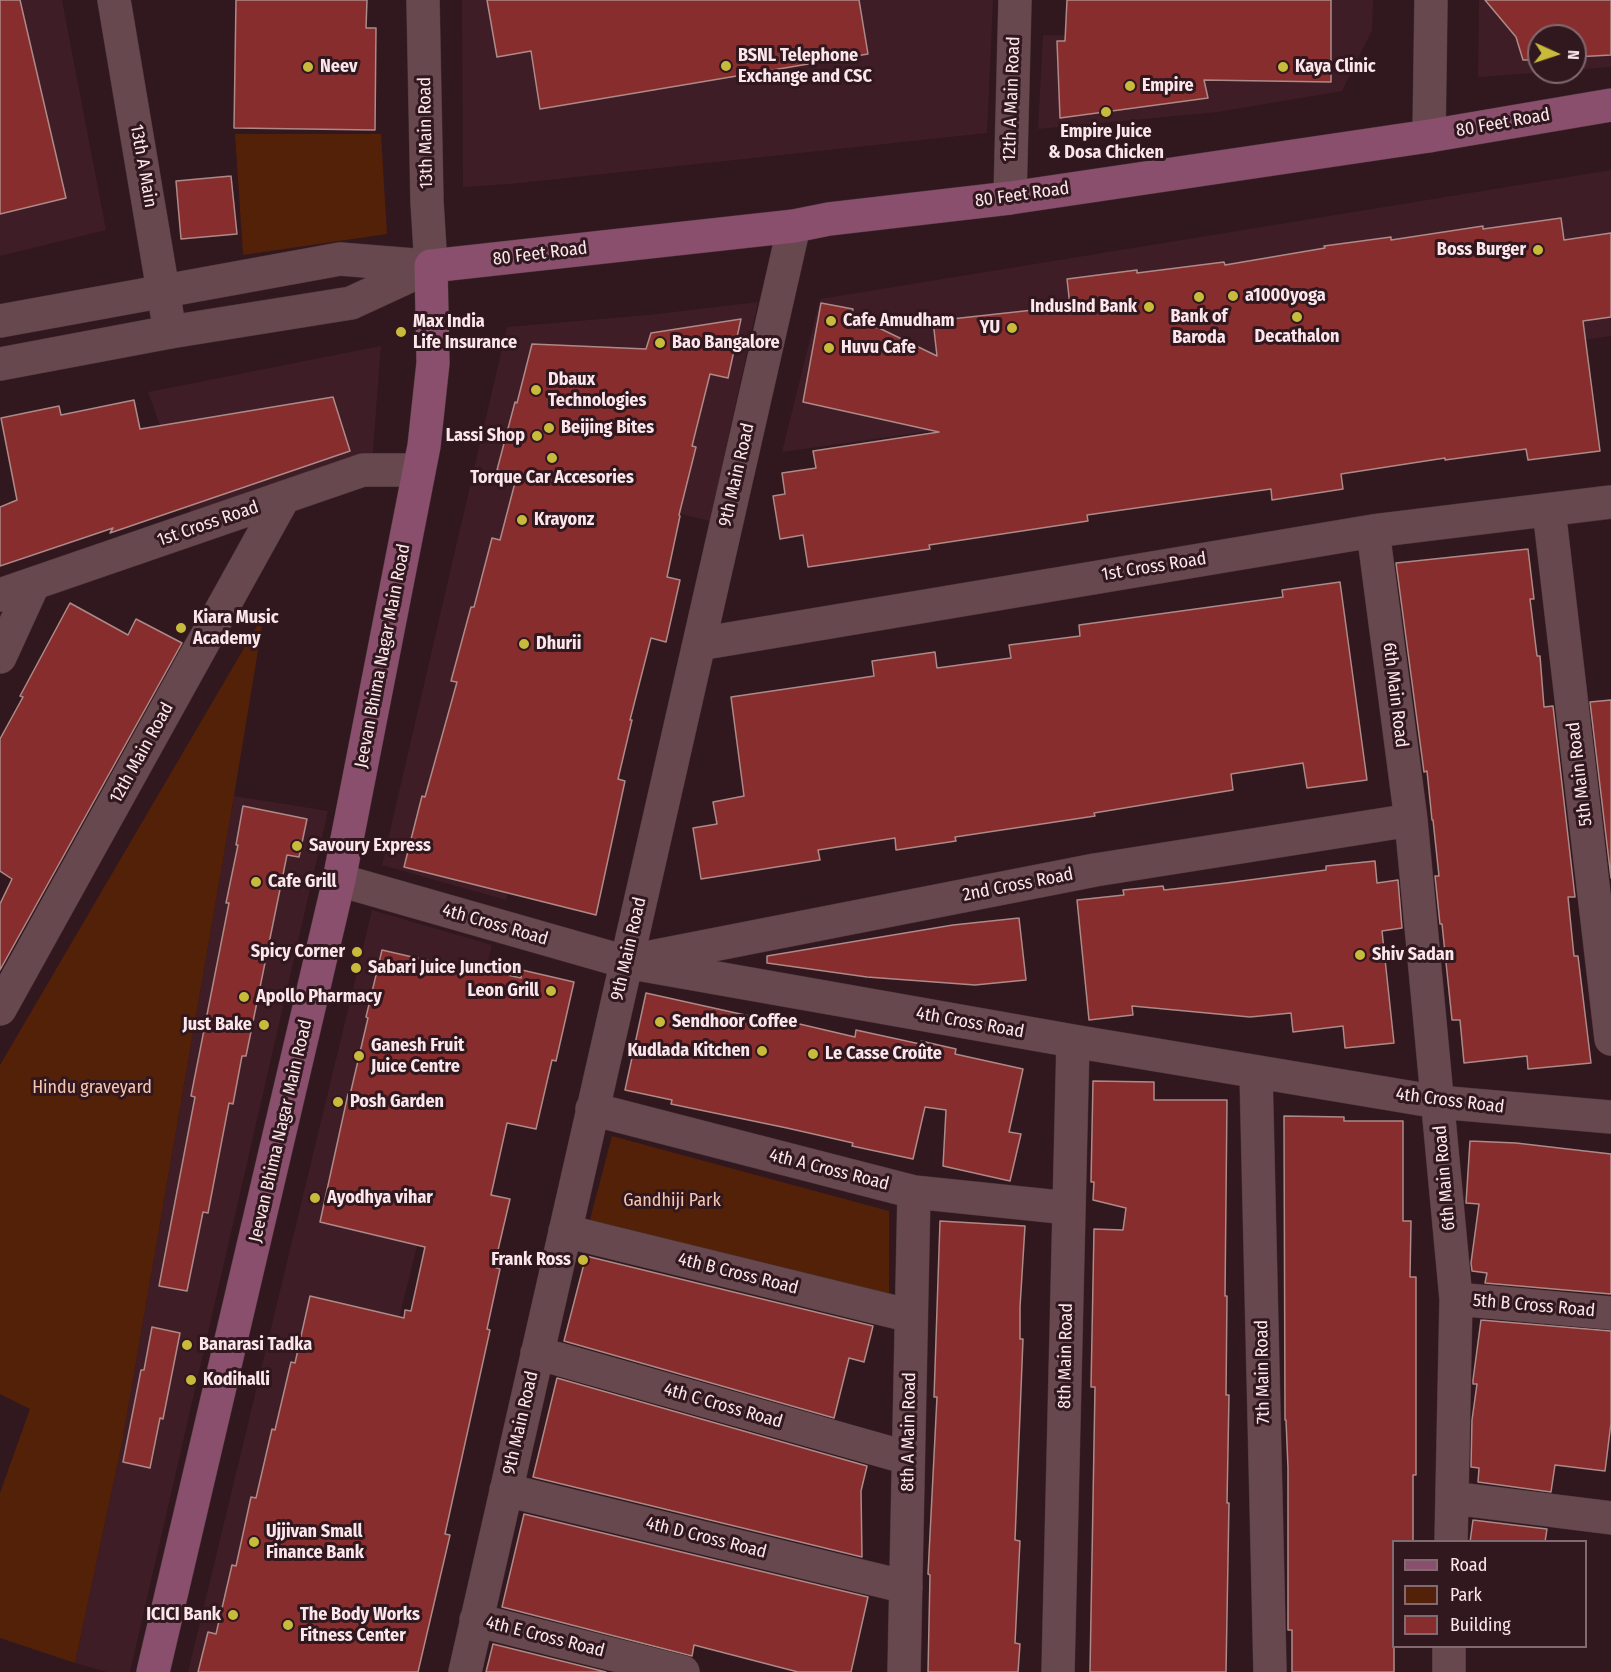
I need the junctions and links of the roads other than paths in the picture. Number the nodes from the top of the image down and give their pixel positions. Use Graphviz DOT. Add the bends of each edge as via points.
graph roads {
  1 [pos="114,0"];
  2 [pos="423,0"];
  3 [pos="1015,0"];
  4 [pos="1431,0"];
  5 [pos="1611,105"];
  6 [pos="1429,136"];
  7 [pos="1010,198"];
  8 [pos="794,226"];
  9 [pos="431,267"];
  10 [pos="164,292"];
  11 [pos="0,321"];
  12 [pos="170,332"];
  13 [pos="0,364"];
  14 [pos="419,470"];
  15 [pos="284,497"];
  16 [pos="1611,502"];
  17 [pos="1549,510"];
  18 [pos="1373,531"];
  19 [pos="33,585"];
  20 [pos="0,595"];
  21 [pos="699,644"];
  22 [pos="0,657"];
  23 [pos="1411,820"];
  24 [pos="339,880"];
  25 [pos="626,962"];
  26 [pos="0,1009"];
  27 [pos="1611,1039"];
  28 [pos="1073,1041"];
  29 [pos="1256,1072"];
  30 [pos="1438,1102"];
  31 [pos="592,1109"];
  32 [pos="1611,1117"];
  33 [pos="914,1192"];
  34 [pos="1069,1208"];
  35 [pos="565,1231"];
  36 [pos="1456,1299"];
  37 [pos="1611,1313"];
  38 [pos="911,1317"];
  39 [pos="537,1353"];
  40 [pos="908,1458"];
  41 [pos="506,1490"];
  42 [pos="1452,1498"];
  43 [pos="1611,1518"];
  44 [pos="1451,1540"];
  45 [pos="906,1587"];
  46 [pos="476,1620"];
  47 [pos="1449,1648"];
  48 [pos="153,1672"];
  49 [pos="465,1672"];
  50 [pos="683,1672"];
  51 [pos="904,1672"];
  52 [pos="1058,1672"];
  53 [pos="1270,1672"];
  54 [pos="1449,1672"];
  1 -- 10 [label="street, 13th A Main"];
  2 -- 9 [label="street, 13th Main Road"];
  3 -- 7 [label="street, 12th A Main Road"];
  4 -- 6 [label="street"];
  5 -- 6 [label="main road, 80 Feet Road"];
  6 -- 7 [label="main road, 80 Feet Road"];
  7 -- 8 [label="main road, 80 Feet Road"];
  8 -- 9 [label="main road, 80 Feet Road"];
  8 -- 21 [label="street, 9th Main Road"];
  9 -- 10 [label="street, 80 Feet Road" via="340,259"];
  9 -- 12 [label="street, 80 Feet Road" via="351,303"];
  9 -- 14 [label="main road, Jeevan Bhima Nagar Main Road" via="433,363"];
  10 -- 11 [label="street, 80 Feet Road"];
  10 -- 12 [label="street, 13th A Main"];
  12 -- 13 [label="street, 80 Feet Road"];
  14 -- 15 [label="street, 1st Cross Road" via="363,470"];
  14 -- 24 [label="main road, Jeevan Bhima Nagar Main Road"];
  15 -- 19 [label="street, 1st Cross Road"];
  15 -- 26 [label="street, 12th Main Road"];
  16 -- 17 [label="street, 1st Cross Road"];
  17 -- 18 [label="street, 1st Cross Road"];
  17 -- 27 [label="street, 5th Main Road"];
  18 -- 21 [label="street, 1st Cross Road"];
  18 -- 23 [label="street, 6th Main Road"];
  19 -- 20 [label="street, 1st Cross Road"];
  19 -- 22 [label="street"];
  21 -- 25 [label="street, 9th Main Road"];
  23 -- 25 [label="street, 2nd Cross Road" via="1095,870"];
  23 -- 30 [label="street, 6th Main Road"];
  24 -- 25 [label="street, 4th Cross Road"];
  24 -- 48 [label="main road, Jeevan Bhima Nagar Main Road"];
  25 -- 28 [label="street, 4th Cross Road"];
  25 -- 31 [label="street, 9th Main Road"];
  28 -- 29 [label="street, 4th Cross Road"];
  28 -- 34 [label="street, 8th Main Road"];
  29 -- 30 [label="street, 4th Cross Road"];
  29 -- 53 [label="street, 7th Main Road"];
  30 -- 32 [label="street, 4th Cross Road"];
  30 -- 36 [label="street, 6th Main Road"];
  31 -- 33 [label="street, 4th A Cross Road"];
  31 -- 35 [label="street, 9th Main Road"];
  33 -- 34 [label="street, 4th A Cross Road"];
  33 -- 38 [label="street, 8th A Main Road"];
  34 -- 52 [label="street, 8th Main Road"];
  35 -- 38 [label="street, 4th B Cross Road"];
  35 -- 39 [label="street, 9th Main Road"];
  36 -- 37 [label="street, 5th B Cross Road"];
  36 -- 42 [label="street, 6th Main Road"];
  38 -- 40 [label="street, 8th A Main Road"];
  39 -- 40 [label="street, 4th C Cross Road"];
  39 -- 41 [label="street, 9th Main Road"];
  40 -- 45 [label="street, 8th A Main Road"];
  41 -- 45 [label="street, 4th D Cross Road"];
  41 -- 46 [label="street, 9th Main Road"];
  42 -- 43 [label="street"];
  42 -- 44 [label="street, 6th Main Road"];
  45 -- 51 [label="street, 8th A Main Road"];
  46 -- 49 [label="street, 9th Main Road"];
  46 -- 50 [label="street, 4th E Cross Road"];
  47 -- 54 [label="street"];
}
